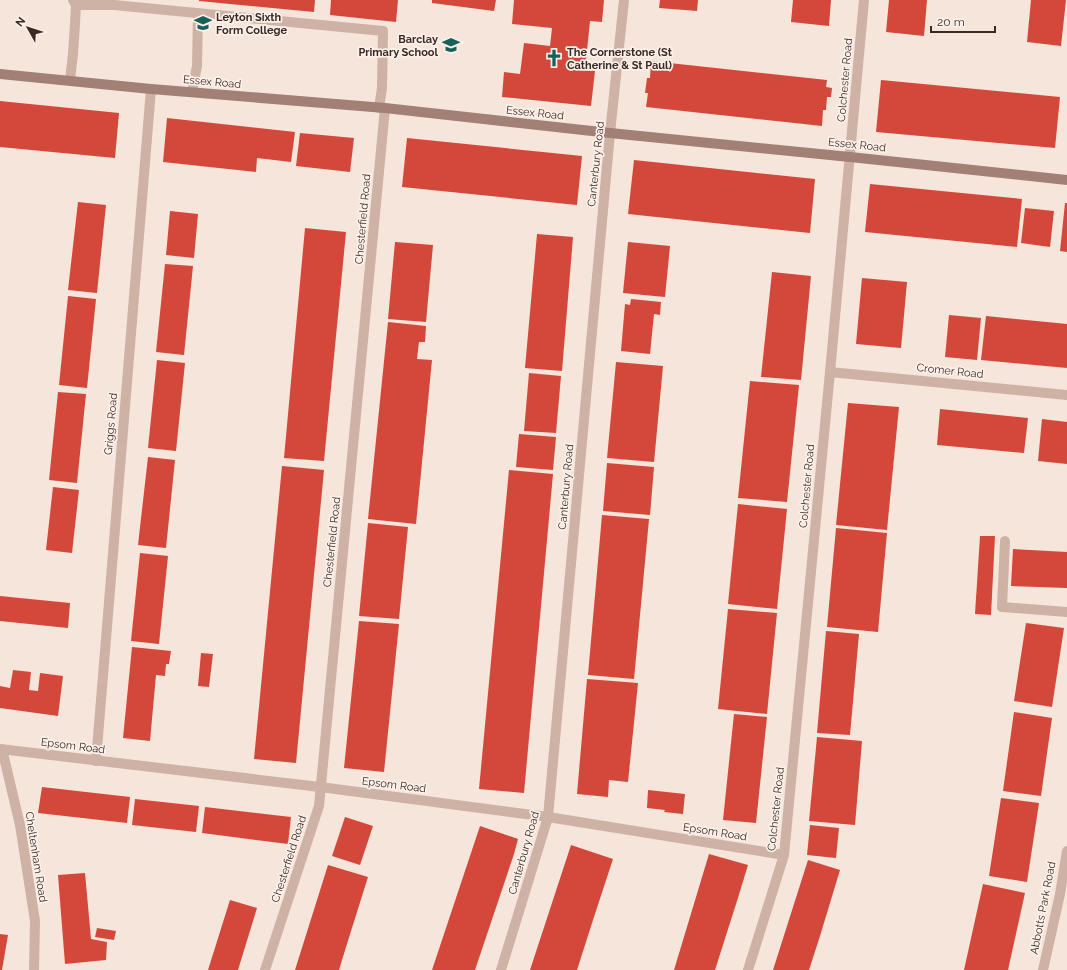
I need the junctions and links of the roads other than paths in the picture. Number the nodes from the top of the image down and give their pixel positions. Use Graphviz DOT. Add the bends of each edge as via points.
graph roads {
  1 [pos="624,0"];
  2 [pos="864,0"];
  3 [pos="74,2"];
  4 [pos="198,13"];
  5 [pos="0,74"];
  6 [pos="70,80"];
  7 [pos="151,88"];
  8 [pos="192,92"];
  9 [pos="382,108"];
  10 [pos="610,133"];
  11 [pos="850,157"];
  12 [pos="1067,180"];
  13 [pos="830,372"];
  14 [pos="1067,395"];
  15 [pos="1005,540"];
  16 [pos="1067,612"];
  17 [pos="1,749"];
  18 [pos="96,761"];
  19 [pos="320,787"];
  20 [pos="548,817"];
  21 [pos="1067,851"];
  22 [pos="784,856"];
  23 [pos="34,970"];
  24 [pos="265,970"];
  25 [pos="501,970"];
  26 [pos="748,970"];
  27 [pos="1043,970"];
  1 -- 10 [label="street, Canterbury Road"];
  2 -- 11 [label="street, Colchester Road"];
  3 -- 4 [label="street"];
  3 -- 6 [label="street"];
  4 -- 8 [label="street" via="197,66"];
  4 -- 9 [label="street, Chesterfield Road" via="383,31"];
  5 -- 6 [label="street, Essex Road"];
  6 -- 7 [label="street, Essex Road"];
  7 -- 8 [label="street, Essex Road"];
  7 -- 18 [label="street, Griggs Road"];
  8 -- 9 [label="street, Essex Road"];
  9 -- 10 [label="street, Essex Road"];
  9 -- 19 [label="street, Chesterfield Road"];
  10 -- 11 [label="street, Essex Road"];
  10 -- 20 [label="street, Canterbury Road"];
  11 -- 12 [label="street, Essex Road"];
  11 -- 13 [label="street, Colchester Road"];
  13 -- 14 [label="street, Cromer Road"];
  13 -- 22 [label="street, Colchester Road"];
  15 -- 16 [label="street" via="1002,607"];
  17 -- 18 [label="street, Epsom Road"];
  17 -- 23 [label="street, Cheltenham Road" via="20,825 35,921"];
  18 -- 19 [label="street, Epsom Road"];
  19 -- 20 [label="street, Epsom Road"];
  19 -- 24 [label="street, Chesterfield Road" via="319,806"];
  20 -- 22 [label="street, Epsom Road"];
  20 -- 25 [label="street, Canterbury Road"];
  21 -- 27 [label="street, Abbotts Park Road"];
  22 -- 26 [label="street, Colchester Road"];
}
